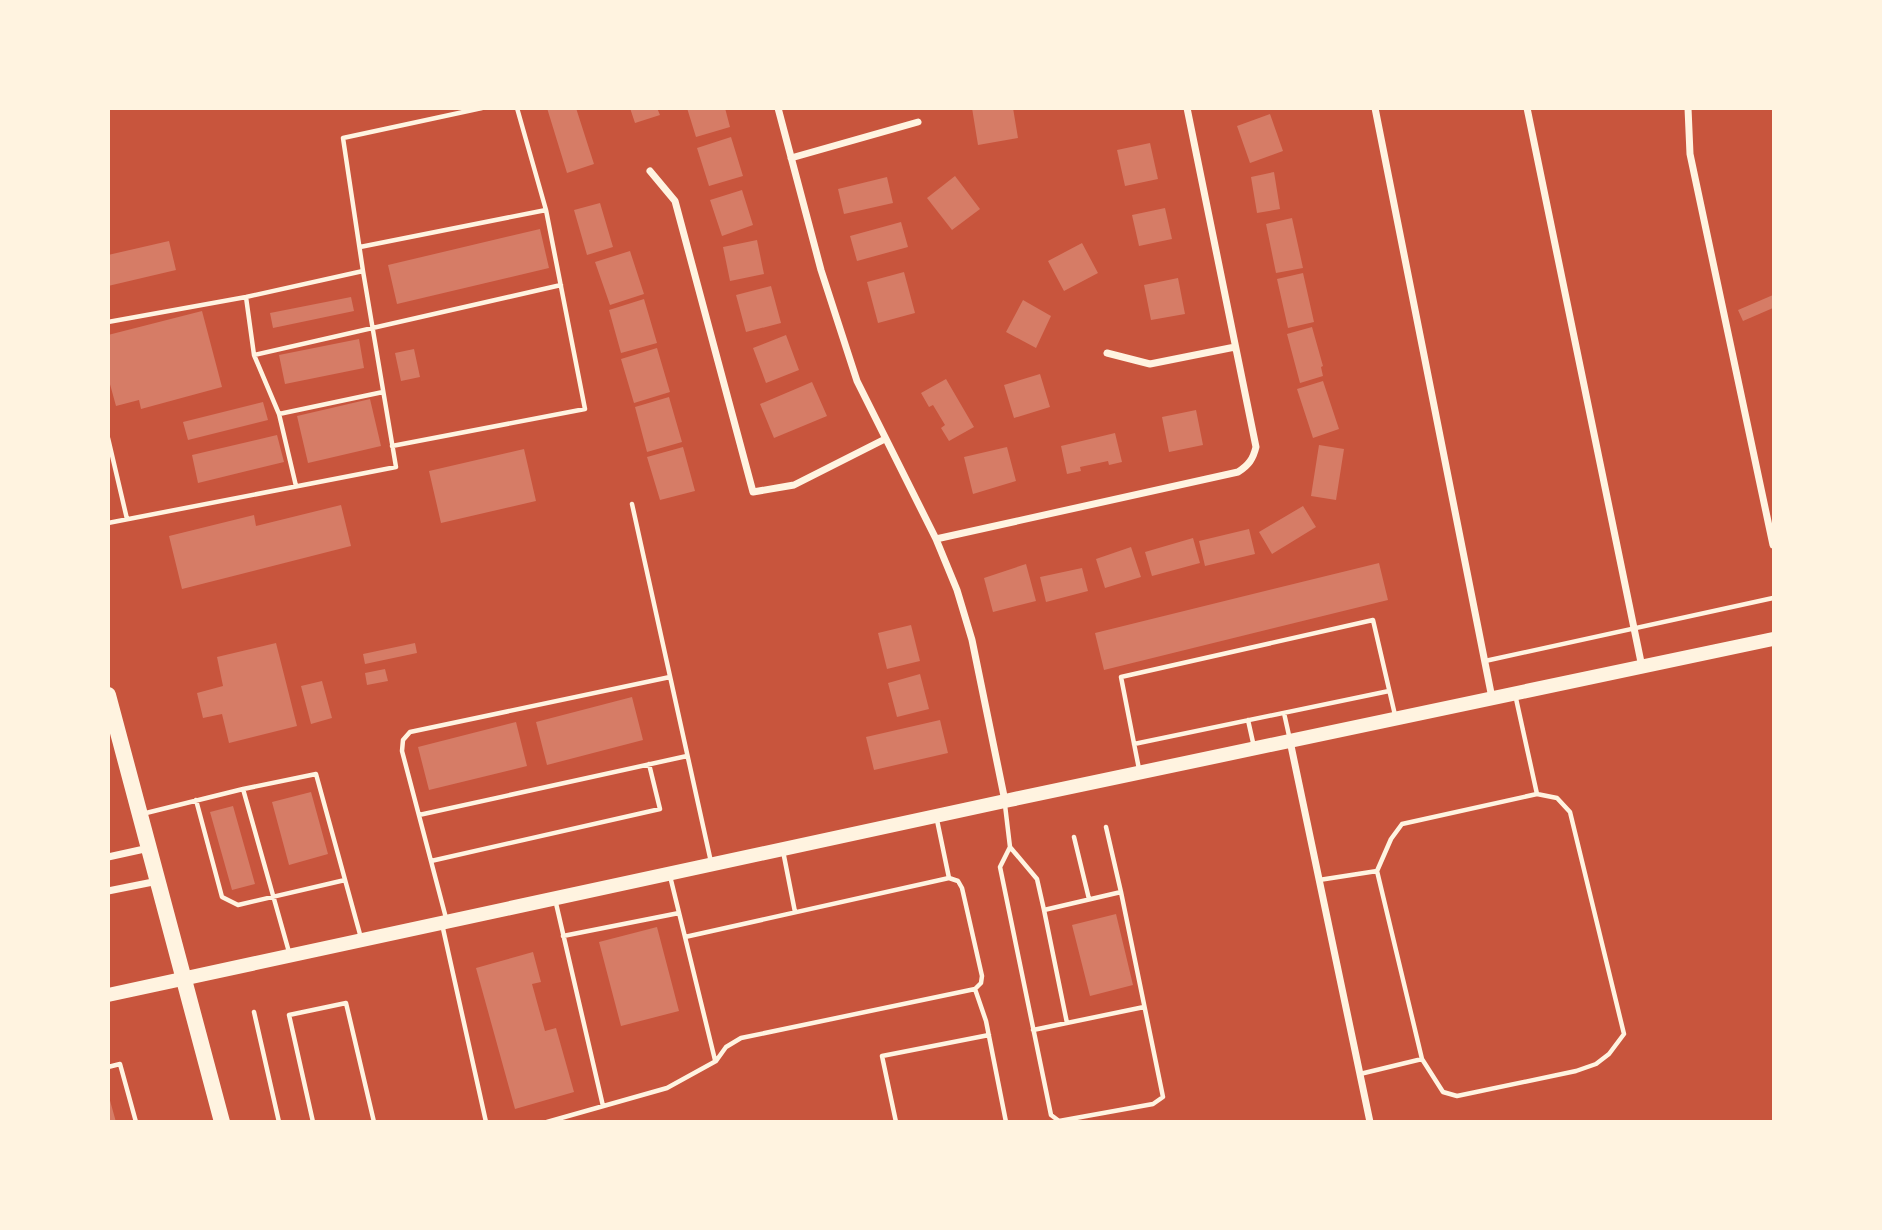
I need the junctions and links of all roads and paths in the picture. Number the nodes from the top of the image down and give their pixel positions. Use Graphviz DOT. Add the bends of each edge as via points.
graph roads {
  1 [pos="482,108"];
  2 [pos="517,108"];
  3 [pos="778,108"];
  4 [pos="1187,108"];
  5 [pos="1376,108"];
  6 [pos="1527,108"];
  7 [pos="1688,108"];
  8 [pos="918,122"];
  9 [pos="790,158"];
  10 [pos="650,171"];
  11 [pos="547,210"];
  12 [pos="360,247"];
  13 [pos="363,271"];
  14 [pos="561,285"];
  15 [pos="246,298"];
  16 [pos="108,322"];
  17 [pos="372,326"];
  18 [pos="1235,347"];
  19 [pos="1107,353"];
  20 [pos="254,355"];
  21 [pos="383,392"];
  22 [pos="279,414"];
  23 [pos="108,438"];
  24 [pos="885,439"];
  25 [pos="392,446"];
  26 [pos="296,486"];
  27 [pos="632,505"];
  28 [pos="127,519"];
  29 [pos="108,523"];
  30 [pos="936,538"];
  31 [pos="1773,545"];
  32 [pos="1773,598"];
  33 [pos="1634,628"];
  34 [pos="1773,639"];
  35 [pos="1485,661"];
  36 [pos="1642,667"];
  37 [pos="670,677"];
  38 [pos="1389,691"];
  39 [pos="1515,694"];
  40 [pos="108,695"];
  41 [pos="1492,698"];
  42 [pos="1284,713"];
  43 [pos="1396,719"];
  44 [pos="1248,720"];
  45 [pos="1290,741"];
  46 [pos="1134,744"];
  47 [pos="1254,748"];
  48 [pos="687,756"];
  49 [pos="649,764"];
  50 [pos="1139,774"];
  51 [pos="243,789"];
  52 [pos="1536,794"];
  53 [pos="196,800"];
  54 [pos="1005,801"];
  55 [pos="141,814"];
  56 [pos="419,815"];
  57 [pos="936,816"];
  58 [pos="1106,827"];
  59 [pos="1074,837"];
  60 [pos="1010,847"];
  61 [pos="150,848"];
  62 [pos="783,849"];
  63 [pos="108,857"];
  64 [pos="431,861"];
  65 [pos="711,864"];
  66 [pos="1377,871"];
  67 [pos="669,874"];
  68 [pos="949,878"];
  69 [pos="345,880"];
  70 [pos="1319,880"];
  71 [pos="158,881"];
  72 [pos="108,891"];
  73 [pos="1121,892"];
  74 [pos="274,897"];
  75 [pos="555,899"];
  76 [pos="1089,899"];
  77 [pos="1044,910"];
  78 [pos="795,912"];
  79 [pos="679,913"];
  80 [pos="445,923"];
  81 [pos="563,936"];
  82 [pos="685,937"];
  83 [pos="361,941"];
  84 [pos="290,956"];
  85 [pos="184,979"];
  86 [pos="975,989"];
  87 [pos="108,995"];
  88 [pos="1144,1007"];
  89 [pos="254,1012"];
  90 [pos="1067,1023"];
  91 [pos="1032,1030"];
  92 [pos="989,1035"];
  93 [pos="1422,1059"];
  94 [pos="716,1062"];
  95 [pos="108,1067"];
  96 [pos="1360,1074"];
  97 [pos="603,1106"];
  98 [pos="136,1122"];
  99 [pos="222,1122"];
  100 [pos="279,1122"];
  101 [pos="313,1122"];
  102 [pos="374,1122"];
  103 [pos="486,1122"];
  104 [pos="547,1122"];
  105 [pos="896,1122"];
  106 [pos="1006,1122"];
  107 [pos="1370,1122"];
  1 -- 12 [label="lane" via="343,138"];
  2 -- 11 [label="lane"];
  3 -- 9 [label="street"];
  4 -- 18 [label="street"];
  5 -- 35 [label="street"];
  6 -- 33 [label="street"];
  7 -- 31 [label="street" via="1690,154"];
  8 -- 9 [label="street"];
  9 -- 24 [label="street" via="845,348"];
  10 -- 24 [label="street" via="675,201 753,492 794,485"];
  11 -- 12 [label="lane"];
  11 -- 14 [label="lane"];
  12 -- 13 [label="lane"];
  13 -- 15 [label="lane"];
  13 -- 17 [label="lane"];
  14 -- 17 [label="lane"];
  14 -- 25 [label="lane" via="585,408"];
  15 -- 16 [label="lane"];
  15 -- 20 [label="lane"];
  17 -- 20 [label="lane"];
  17 -- 21 [label="lane"];
  18 -- 19 [label="street" via="1150,364"];
  18 -- 30 [label="street" via="1256,447 1253,458 1238,472"];
  20 -- 22 [label="lane"];
  21 -- 22 [label="lane"];
  21 -- 25 [label="lane"];
  22 -- 26 [label="lane"];
  23 -- 28 [label="lane"];
  24 -- 30 [label="street"];
  25 -- 26 [label="lane" via="396,467"];
  26 -- 28 [label="lane"];
  27 -- 37 [label="lane"];
  28 -- 29 [label="lane"];
  30 -- 54 [label="street" via="972,640"];
  32 -- 33 [label="lane"];
  33 -- 35 [label="lane"];
  33 -- 36 [label="street"];
  34 -- 36 [label="main road"];
  35 -- 41 [label="street"];
  36 -- 39 [label="main road"];
  37 -- 48 [label="lane"];
  37 -- 56 [label="lane" via="410,732 402,751"];
  38 -- 42 [label="lane"];
  38 -- 43 [label="lane"];
  38 -- 46 [label="lane" via="1373,620 1121,677"];
  39 -- 41 [label="main road"];
  39 -- 52 [label="lane"];
  40 -- 55 [label="highway"];
  41 -- 43 [label="main road"];
  42 -- 44 [label="lane"];
  42 -- 45 [label="lane"];
  43 -- 45 [label="main road"];
  44 -- 46 [label="lane"];
  44 -- 47 [label="lane"];
  45 -- 47 [label="main road"];
  45 -- 70 [label="street"];
  46 -- 50 [label="lane"];
  47 -- 50 [label="main road"];
  48 -- 49 [label="lane"];
  48 -- 65 [label="lane"];
  49 -- 56 [label="lane"];
  49 -- 64 [label="lane" via="660,808"];
  50 -- 54 [label="main road"];
  51 -- 53 [label="lane"];
  51 -- 69 [label="lane" via="316,774"];
  51 -- 74 [label="lane"];
  52 -- 66 [label="lane" via="1402,824"];
  52 -- 93 [label="lane" via="1557,798 1570,812 1624,1034 1596,1064 1457,1096 1443,1092"];
  53 -- 55 [label="lane"];
  53 -- 74 [label="lane" via="222,897 238,905"];
  54 -- 57 [label="main road"];
  54 -- 60 [label="lane"];
  55 -- 61 [label="highway"];
  56 -- 64 [label="lane"];
  57 -- 62 [label="main road"];
  57 -- 68 [label="lane"];
  58 -- 73 [label="lane"];
  59 -- 76 [label="lane"];
  60 -- 77 [label="lane" via="1037,879"];
  60 -- 91 [label="lane" via="1000,867"];
  61 -- 63 [label="street"];
  61 -- 71 [label="highway"];
  62 -- 65 [label="main road"];
  62 -- 78 [label="lane"];
  64 -- 80 [label="lane"];
  65 -- 67 [label="main road"];
  66 -- 70 [label="lane"];
  66 -- 93 [label="lane"];
  67 -- 75 [label="main road"];
  67 -- 79 [label="lane"];
  68 -- 78 [label="lane"];
  68 -- 86 [label="lane" via="962,888 982,976"];
  69 -- 74 [label="lane"];
  69 -- 83 [label="lane"];
  70 -- 96 [label="street"];
  71 -- 72 [label="street"];
  71 -- 85 [label="highway"];
  73 -- 76 [label="lane"];
  73 -- 88 [label="lane"];
  74 -- 84 [label="lane"];
  75 -- 80 [label="main road"];
  75 -- 81 [label="lane"];
  76 -- 77 [label="lane"];
  77 -- 90 [label="lane"];
  78 -- 82 [label="lane"];
  79 -- 81 [label="lane"];
  79 -- 82 [label="lane"];
  80 -- 83 [label="main road"];
  80 -- 103 [label="lane"];
  81 -- 97 [label="lane"];
  82 -- 94 [label="lane"];
  83 -- 84 [label="main road"];
  84 -- 85 [label="main road"];
  85 -- 87 [label="main road"];
  85 -- 99 [label="highway"];
  86 -- 92 [label="lane"];
  86 -- 94 [label="lane" via="741,1038 726,1047"];
  88 -- 90 [label="lane"];
  88 -- 91 [label="lane" via="1163,1097 1153,1104 1059,1121 1051,1115"];
  89 -- 100 [label="lane"];
  90 -- 91 [label="lane"];
  92 -- 105 [label="lane" via="882,1056"];
  92 -- 106 [label="lane"];
  93 -- 96 [label="lane"];
  94 -- 97 [label="lane" via="667,1088"];
  95 -- 98 [label="lane" via="120,1064"];
  96 -- 107 [label="street"];
  97 -- 104 [label="lane"];
  101 -- 102 [label="lane" via="289,1016 346,1003"];
}
